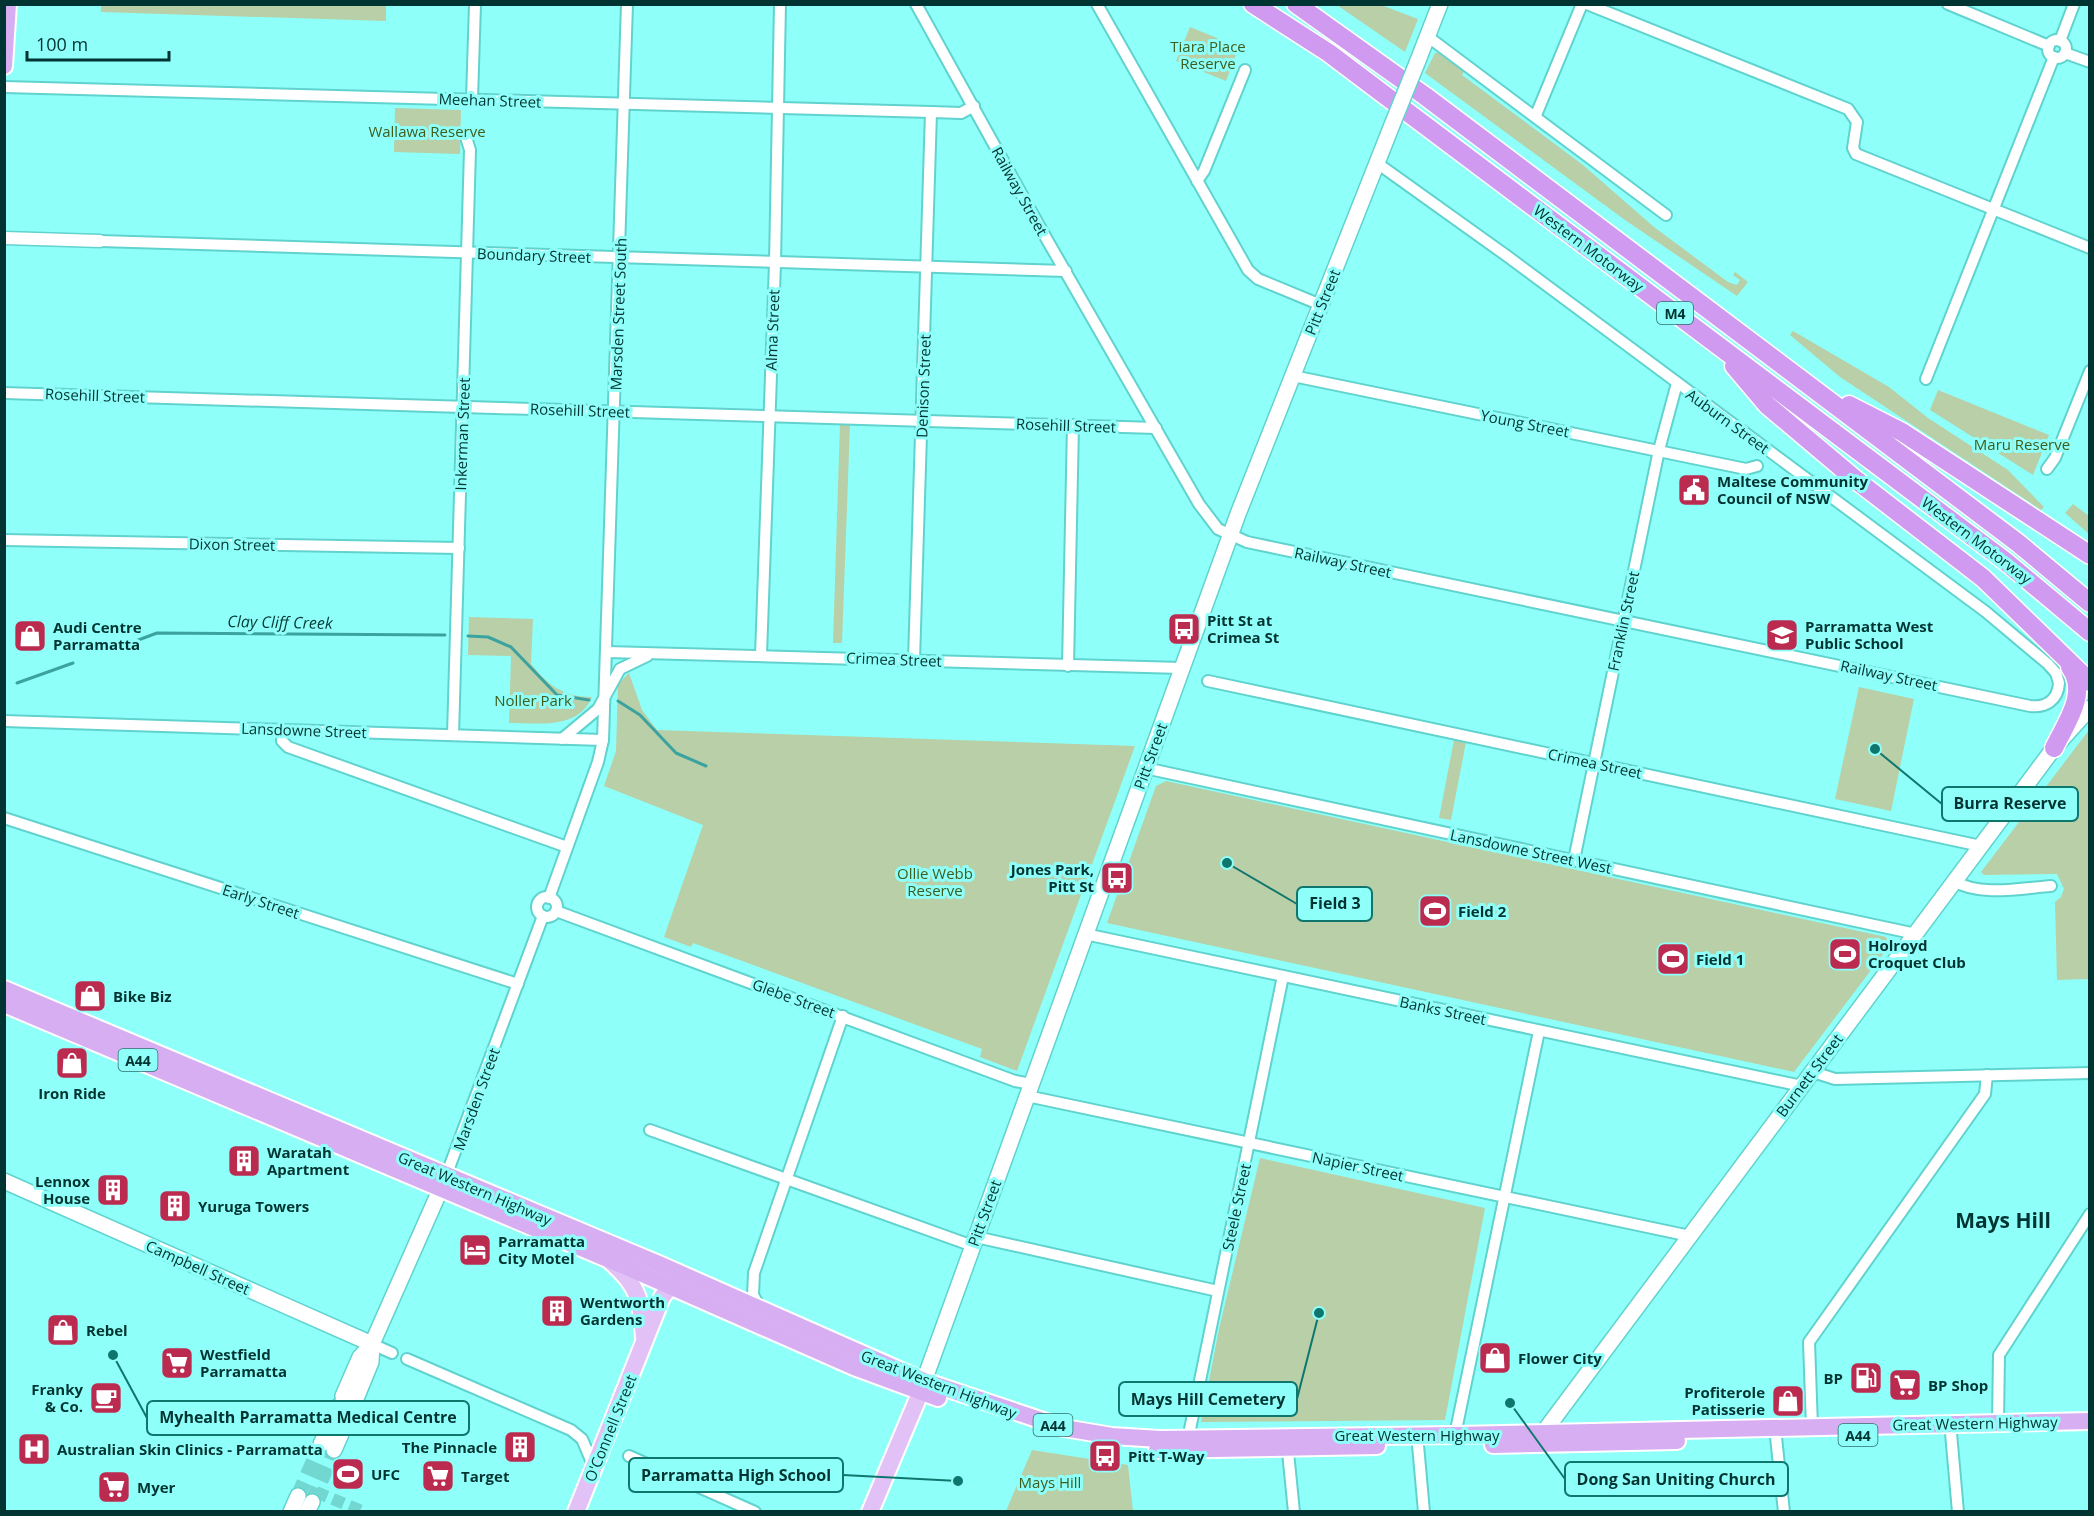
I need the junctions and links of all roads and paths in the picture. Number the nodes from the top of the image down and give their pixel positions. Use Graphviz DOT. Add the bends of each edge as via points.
graph roads {
  1 [pos="8,4"];
  2 [pos="475,4"];
  3 [pos="627,4"];
  4 [pos="780,4"];
  5 [pos="916,4"];
  6 [pos="1097,4"];
  7 [pos="1253,4"];
  8 [pos="1296,4"];
  9 [pos="1440,4"];
  10 [pos="1582,4"];
  11 [pos="1587,4"];
  12 [pos="1948,4"];
  13 [pos="2074,4"];
  14 [pos="1427,36"];
  15 [pos="2060,41"];
  16 [pos="2049,46"];
  17 [pos="2065,53"];
  18 [pos="2054,57"];
  19 [pos="2090,62"];
  20 [pos="4,66"];
  21 [pos="1245,70"];
  22 [pos="4,87"];
  23 [pos="472,99"];
  24 [pos="626,104"];
  25 [pos="974,106"];
  26 [pos="778,109"];
  27 [pos="931,112"];
  28 [pos="1536,115"];
  29 [pos="465,134"];
  30 [pos="1377,163"];
  31 [pos="1197,181"];
  32 [pos="1993,210"];
  33 [pos="1666,215"];
  34 [pos="5,240"];
  35 [pos="100,241"];
  36 [pos="2090,248"];
  37 [pos="468,252"];
  38 [pos="620,258"];
  39 [pos="775,263"];
  40 [pos="926,268"];
  41 [pos="1066,271"];
  42 [pos="1321,305"];
  43 [pos="1714,342"];
  44 [pos="2090,371"];
  45 [pos="1293,376"];
  46 [pos="1926,379"];
  47 [pos="1677,383"];
  48 [pos="1807,384"];
  49 [pos="4,393"];
  50 [pos="463,407"];
  51 [pos="615,411"];
  52 [pos="769,416"];
  53 [pos="923,421"];
  54 [pos="1073,425"];
  55 [pos="1156,428"];
  56 [pos="1659,450"];
  57 [pos="1757,466"];
  58 [pos="2047,469"];
  59 [pos="1230,536"];
  60 [pos="4,540"];
  61 [pos="459,548"];
  62 [pos="2090,555"];
  63 [pos="2090,603"];
  64 [pos="1623,621"];
  65 [pos="2090,632"];
  66 [pos="2052,642"];
  67 [pos="607,652"];
  68 [pos="656,653"];
  69 [pos="761,655"];
  70 [pos="914,660"];
  71 [pos="1068,666"];
  72 [pos="1182,668"];
  73 [pos="1209,681"];
  74 [pos="2090,682"];
  75 [pos="2057,693"];
  76 [pos="605,696"];
  77 [pos="2090,708"];
  78 [pos="4,721"];
  79 [pos="282,729"];
  80 [pos="453,735"];
  81 [pos="562,739"];
  82 [pos="603,740"];
  83 [pos="2054,748"];
  84 [pos="1594,762"];
  85 [pos="1145,768"];
  86 [pos="4,818"];
  87 [pos="1981,846"];
  88 [pos="567,847"];
  89 [pos="1574,860"];
  90 [pos="1954,881"];
  91 [pos="2051,886"];
  92 [pos="549,898"];
  93 [pos="556,911"];
  94 [pos="543,916"];
  95 [pos="1085,934"];
  96 [pos="1916,934"];
  97 [pos="1283,976"];
  98 [pos="518,984"];
  99 [pos="4,989"];
  100 [pos="4,1004"];
  101 [pos="843,1016"];
  102 [pos="1539,1031"];
  103 [pos="1813,1072"];
  104 [pos="2090,1073"];
  105 [pos="1987,1075"];
  106 [pos="1802,1086"];
  107 [pos="1029,1090"];
  108 [pos="650,1130"];
  109 [pos="1249,1144"];
  110 [pos="787,1179"];
  111 [pos="4,1181"];
  112 [pos="443,1183"];
  113 [pos="1504,1196"];
  114 [pos="2090,1214"];
  115 [pos="1690,1236"];
  116 [pos="974,1241"];
  117 [pos="606,1258"];
  118 [pos="701,1283"];
  119 [pos="671,1286"];
  120 [pos="1218,1291"];
  121 [pos="768,1312"];
  122 [pos="644,1343"];
  123 [pos="372,1344"];
  124 [pos="392,1353"];
  125 [pos="407,1359"];
  126 [pos="922,1386"];
  127 [pos="2090,1421"];
  128 [pos="1998,1423"];
  129 [pos="1812,1427"];
  130 [pos="2090,1430"];
  131 [pos="1952,1433"];
  132 [pos="1455,1435"];
  133 [pos="1776,1437"];
  134 [pos="1188,1438"];
  135 [pos="1538,1439"];
  136 [pos="1287,1442"];
  137 [pos="1418,1445"];
  138 [pos="328,1447"];
  139 [pos="629,1456"];
  140 [pos="594,1467"];
  141 [pos="306,1503"];
  142 [pos="291,1512"];
  143 [pos="576,1512"];
  144 [pos="755,1512"];
  145 [pos="870,1512"];
  146 [pos="1294,1512"];
  147 [pos="1424,1512"];
  148 [pos="1784,1512"];
  149 [pos="1958,1512"];
  1 -- 20 [label="highway"];
  2 -- 23 [label="street"];
  3 -- 24 [label="street, Marsden Street South"];
  4 -- 26 [label="street, Alma Street"];
  5 -- 25 [label="street, Railway Street"];
  6 -- 31 [label="street"];
  7 -- 43 [label="highway, Western Motorway / M4" via="1337,59"];
  8 -- 48 [label="highway, Western Motorway / M4" via="1417,90"];
  9 -- 14 [label="main road, Pitt Street"];
  10 -- 28 [label="street"];
  11 -- 32 [label="street" via="1848,110 1857,122 1854,151"];
  12 -- 16 [label="street"];
  13 -- 15 [label="street"];
  14 -- 28 [label="street"];
  14 -- 30 [label="main road, Pitt Street, bridge"];
  15 -- 16 [label="street"];
  15 -- 17 [label="street"];
  16 -- 18 [label="street"];
  17 -- 18 [label="street"];
  17 -- 19 [label="street"];
  18 -- 32 [label="street"];
  21 -- 31 [label="street"];
  22 -- 23 [label="street, Meehan Street"];
  23 -- 24 [label="street, Meehan Street"];
  24 -- 26 [label="street, Meehan Street"];
  24 -- 38 [label="street, Marsden Street South"];
  25 -- 27 [label="street, Meehan Street" via="958,113"];
  25 -- 41 [label="street, Railway Street"];
  26 -- 27 [label="street, Meehan Street"];
  26 -- 39 [label="street, Alma Street"];
  27 -- 40 [label="street, Denison Street"];
  28 -- 33 [label="street"];
  29 -- 37 [label="street, Inkerman Street" via="470,150"];
  30 -- 42 [label="main road, Pitt Street"];
  30 -- 47 [label="street, Auburn Street"];
  31 -- 42 [label="street" via="1252,276"];
  32 -- 36 [label="street"];
  32 -- 46 [label="street"];
  34 -- 35 [label="street, Boundary Street"];
  35 -- 37 [label="street, Boundary Street"];
  37 -- 38 [label="street, Boundary Street"];
  37 -- 50 [label="street, Inkerman Street"];
  38 -- 39 [label="street, Boundary Street"];
  38 -- 51 [label="street, Marsden Street South"];
  39 -- 40 [label="street, Boundary Street"];
  39 -- 52 [label="street, Alma Street"];
  40 -- 41 [label="street, Boundary Street"];
  40 -- 53 [label="street, Denison Street"];
  41 -- 55 [label="street, Railway Street"];
  42 -- 45 [label="main road, Pitt Street"];
  43 -- 65 [label="highway, Western Motorway / M4" via="2005,561"];
  43 -- 66 [label="highway" via="1767,405 1983,578"];
  44 -- 58 [label="street"];
  45 -- 56 [label="street, Young Street"];
  45 -- 59 [label="main road, Pitt Street"];
  47 -- 56 [label="street, Franklin Street"];
  47 -- 75 [label="street, Auburn Street" via="1986,612 2052,669 2058,679"];
  48 -- 62 [label="highway, M4" via="1902,432"];
  48 -- 63 [label="highway, Western Motorway / M4" via="2018,543"];
  49 -- 50 [label="street, Rosehill Street"];
  50 -- 51 [label="street, Rosehill Street"];
  50 -- 61 [label="street, Inkerman Street"];
  51 -- 52 [label="street, Rosehill Street"];
  51 -- 67 [label="street, Marsden Street South"];
  52 -- 53 [label="street, Rosehill Street"];
  52 -- 69 [label="street, Alma Street"];
  53 -- 54 [label="street, Rosehill Street"];
  53 -- 70 [label="street, Denison Street"];
  54 -- 55 [label="street, Rosehill Street"];
  54 -- 71 [label="street"];
  55 -- 59 [label="street, Railway Street" via="1208,518"];
  56 -- 57 [label="street, Young Street" via="1746,469"];
  56 -- 64 [label="street, Franklin Street"];
  59 -- 64 [label="street, Railway Street"];
  59 -- 72 [label="main road, Pitt Street"];
  60 -- 61 [label="street, Dixon Street"];
  61 -- 80 [label="street, Inkerman Street"];
  64 -- 75 [label="street, Railway Street" via="2030,706 2047,704"];
  64 -- 84 [label="street, Franklin Street"];
  66 -- 74 [label="highway"];
  66 -- 83 [label="highway" via="2074,672 2078,689 2075,706"];
  67 -- 68 [label="street, Crimea Street"];
  67 -- 76 [label="street, Marsden Street South"];
  68 -- 69 [label="street, Crimea Street"];
  68 -- 76 [label="street" via="620,669"];
  69 -- 70 [label="street, Crimea Street"];
  70 -- 71 [label="street, Crimea Street"];
  71 -- 72 [label="street, Crimea Street"];
  72 -- 85 [label="main road, Pitt Street"];
  73 -- 84 [label="street, Crimea Street"];
  76 -- 81 [label="street" via="590,717"];
  76 -- 82 [label="street"];
  77 -- 83 [label="main road, Burnett Street"];
  78 -- 79 [label="street, Lansdowne Street"];
  79 -- 80 [label="street, Lansdowne Street"];
  79 -- 88 [label="street" via="282,741 288,747"];
  80 -- 81 [label="street, Lansdowne Street"];
  81 -- 82 [label="street, Lansdowne Street"];
  82 -- 88 [label="street"];
  83 -- 87 [label="main road, Burnett Street"];
  84 -- 87 [label="street, Crimea Street"];
  84 -- 89 [label="street, Franklin Street"];
  85 -- 89 [label="street, Lansdowne Street West"];
  85 -- 95 [label="main road, Pitt Street"];
  86 -- 98 [label="street, Early Street"];
  87 -- 90 [label="main road, Burnett Street"];
  88 -- 92 [label="street"];
  89 -- 96 [label="street, Lansdowne Street West"];
  90 -- 91 [label="street" via="1979,889"];
  90 -- 96 [label="main road, Burnett Street"];
  92 -- 93 [label="street" via="555,901"];
  92 -- 94 [label="street" via="537,905"];
  93 -- 94 [label="street"];
  93 -- 101 [label="street, Glebe Street"];
  94 -- 98 [label="street, Marsden Street"];
  95 -- 97 [label="street, Banks Street"];
  95 -- 107 [label="main road, Pitt Street"];
  96 -- 103 [label="main road, Burnett Street"];
  97 -- 102 [label="street, Banks Street"];
  97 -- 109 [label="street, Steele Street"];
  98 -- 112 [label="street, Marsden Street"];
  99 -- 112 [label="highway, Great Western Highway / A44"];
  100 -- 112 [label="highway, Great Western Highway / A44"];
  101 -- 107 [label="street, Glebe Street" via="1015,1081"];
  101 -- 110 [label="street"];
  102 -- 106 [label="street, Banks Street"];
  102 -- 113 [label="street"];
  103 -- 105 [label="street" via="1835,1079"];
  103 -- 106 [label="main road, Burnett Street"];
  104 -- 105 [label="street"];
  105 -- 129 [label="street" via="1985,1094 1809,1342"];
  106 -- 115 [label="main road, Burnett Street"];
  107 -- 109 [label="street, Napier Street"];
  107 -- 116 [label="main road, Pitt Street"];
  108 -- 110 [label="street"];
  109 -- 113 [label="street, Napier Street"];
  109 -- 120 [label="street, Steele Street"];
  110 -- 116 [label="street"];
  110 -- 121 [label="street" via="754,1273 755,1302"];
  111 -- 123 [label="main road, Campbell Street"];
  112 -- 117 [label="highway, Great Western Highway / A44"];
  112 -- 118 [label="highway, Great Western Highway / A44"];
  112 -- 123 [label="main road, Marsden Street"];
  113 -- 115 [label="street, Napier Street"];
  113 -- 132 [label="street"];
  114 -- 128 [label="street" via="1999,1355"];
  115 -- 135 [label="main road, Burnett Street"];
  116 -- 120 [label="street"];
  116 -- 126 [label="main road, Pitt Street"];
  117 -- 119 [label="highway, Great Western Highway / A44"];
  117 -- 122 [label="main road" via="628,1277 639,1299"];
  118 -- 119 [label="main road" via="688,1281"];
  118 -- 121 [label="highway, Great Western Highway / A44"];
  119 -- 122 [label="main road, O'Connell Street"];
  119 -- 126 [label="highway, Great Western Highway / A44" via="854,1366"];
  120 -- 134 [label="street, Steele Street"];
  121 -- 126 [label="highway, Great Western Highway / A44"];
  122 -- 140 [label="main road, O'Connell Street"];
  123 -- 124 [label="street, Campbell Street"];
  123 -- 138 [label="main road, Marsden Street" via="360,1357 347,1403"];
  125 -- 140 [label="street" via="571,1430 582,1439"];
  126 -- 134 [label="highway, Great Western Highway / A44" via="1064,1428 1130,1438"];
  126 -- 136 [label="highway, Great Western Highway / A44" via="1043,1434 1096,1445 1176,1450"];
  126 -- 145 [label="main road, Pitt Street"];
  127 -- 128 [label="highway, Great Western Highway / A44"];
  128 -- 129 [label="highway, Great Western Highway / A44"];
  129 -- 135 [label="highway, Great Western Highway / A44"];
  130 -- 131 [label="highway, Great Western Highway / A44"];
  131 -- 133 [label="highway, Great Western Highway / A44"];
  131 -- 149 [label="street"];
  132 -- 135 [label="highway, Great Western Highway / A44"];
  132 -- 136 [label="highway, Great Western Highway / A44"];
  133 -- 135 [label="highway, Great Western Highway / A44"];
  133 -- 148 [label="street"];
  134 -- 136 [label="highway, Great Western Highway / A44"];
  135 -- 137 [label="highway, Great Western Highway / A44"];
  136 -- 137 [label="highway, Great Western Highway / A44"];
  136 -- 146 [label="street"];
  137 -- 147 [label="street"];
  139 -- 144 [label="street"];
  140 -- 143 [label="main road, O'Connell Street"];
  141 -- 142 [label="main road"];
}
